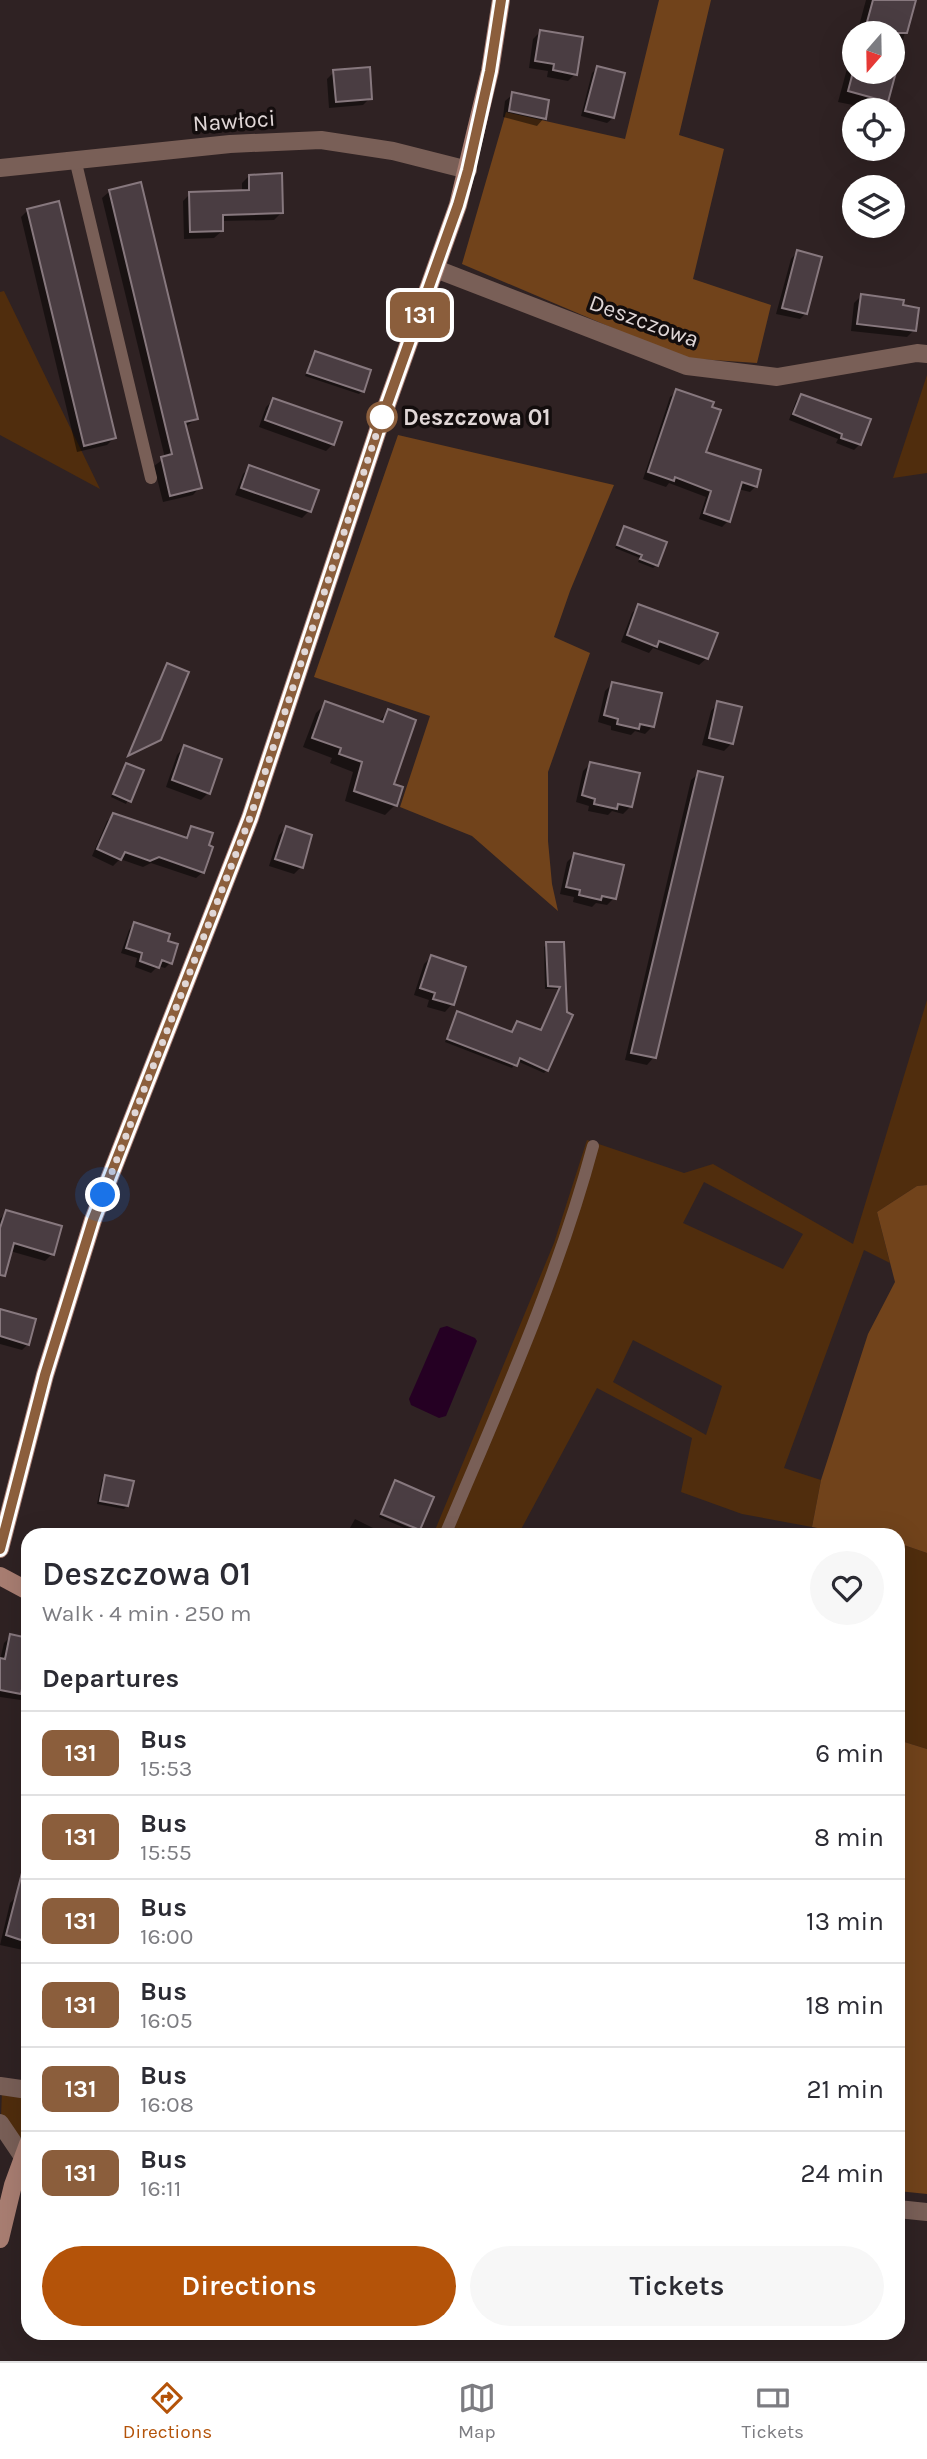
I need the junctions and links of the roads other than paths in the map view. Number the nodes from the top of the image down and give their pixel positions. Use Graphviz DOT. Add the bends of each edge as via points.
graph roads {
  1 [pos="501,0"];
  2 [pos="75,159"];
  3 [pos="0,167"];
  4 [pos="468,170"];
  5 [pos="436,269"];
  6 [pos="927,354"];
  7 [pos="151,478"];
  8 [pos="593,1146"];
  9 [pos="448,1528"];
  10 [pos="0,1549"];
  11 [pos="0,1576"];
  12 [pos="21,1587"];
  13 [pos="0,2086"];
  14 [pos="21,2089"];
  15 [pos="0,2123"];
  16 [pos="21,2147"];
  17 [pos="21,2162"];
  18 [pos="905,2210"];
  19 [pos="927,2212"];
  20 [pos="0,2239"];
  1 -- 4 [label="street"];
  2 -- 3 [label="street, Nawłoci"];
  2 -- 4 [label="street, Nawłoci" via="321,140 393,151"];
  2 -- 7 [label="lane"];
  4 -- 5 [label="street"];
  5 -- 6 [label="street, Deszczowa" via="687,366 777,377"];
  5 -- 10 [label="street" via="250,818 93,1220 45,1375"];
  8 -- 9 [label="lane" via="555,1272"];
  11 -- 12 [label="street"];
  13 -- 14 [label="street"];
  15 -- 16 [label="street"];
  17 -- 20 [label="street"];
  18 -- 19 [label="street"];
}
